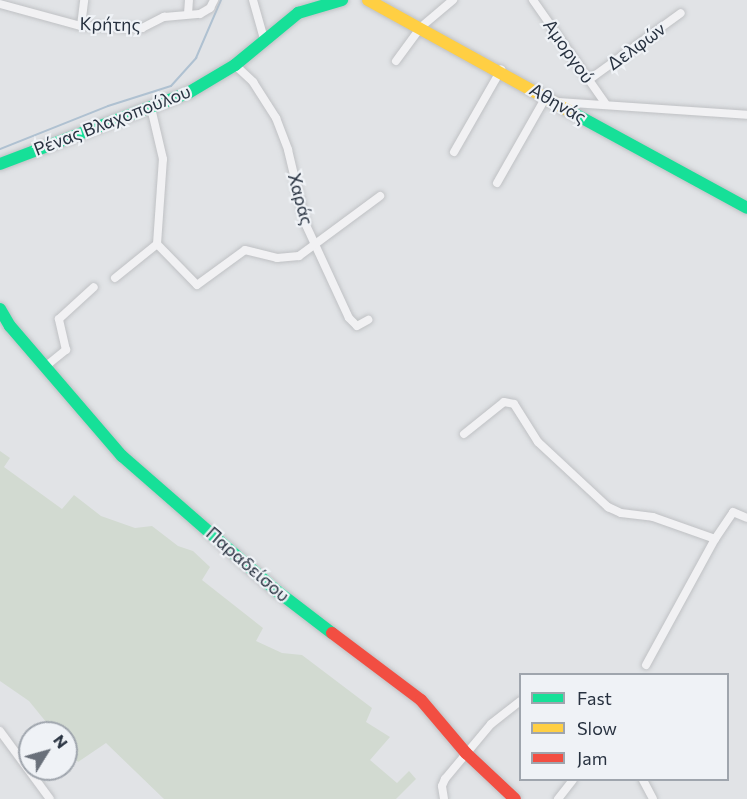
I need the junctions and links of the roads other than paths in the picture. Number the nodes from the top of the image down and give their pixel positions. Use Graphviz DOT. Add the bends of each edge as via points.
graph roads {
  1 [pos="84,0"];
  2 [pos="189,0"];
  3 [pos="214,0"];
  4 [pos="253,0"];
  5 [pos="342,0"];
  6 [pos="368,0"];
  7 [pos="453,0"];
  8 [pos="532,0"];
  9 [pos="1,2"];
  10 [pos="188,14"];
  11 [pos="681,14"];
  12 [pos="81,26"];
  13 [pos="421,27"];
  14 [pos="264,39"];
  15 [pos="396,61"];
  16 [pos="235,65"];
  17 [pos="501,70"];
  18 [pos="590,79"];
  19 [pos="552,99"];
  20 [pos="605,103"];
  21 [pos="151,108"];
  22 [pos="747,115"];
  23 [pos="454,152"];
  24 [pos="0,164"];
  25 [pos="496,183"];
  26 [pos="380,196"];
  27 [pos="747,208"];
  28 [pos="314,241"];
  29 [pos="157,244"];
  30 [pos="116,278"];
  31 [pos="94,287"];
  32 [pos="0,309"];
  33 [pos="368,320"];
  34 [pos="46,366"];
  35 [pos="464,434"];
  36 [pos="747,518"];
  37 [pos="715,540"];
  38 [pos="646,665"];
  39 [pos="519,701"];
  40 [pos="0,731"];
  41 [pos="466,753"];
  42 [pos="572,781"];
  43 [pos="644,781"];
  44 [pos="50,799"];
  45 [pos="444,799"];
  46 [pos="515,799"];
  47 [pos="558,799"];
  48 [pos="653,799"];
  1 -- 12 [label="street"];
  2 -- 10 [label="street"];
  3 -- 10 [label="street, Κρήτης" via="210,8"];
  4 -- 14 [label="street"];
  5 -- 14 [label="street, Ρένας Βλαχοπούλου" via="312,6"];
  6 -- 13 [label="street, Αθηνάς"];
  7 -- 13 [label="street"];
  8 -- 18 [label="street, Αμοργού"];
  9 -- 12 [label="street, Κρήτης"];
  10 -- 12 [label="street, Κρήτης" via="164,17 142,28"];
  11 -- 18 [label="street, Δελφών"];
  13 -- 15 [label="street"];
  13 -- 17 [label="street, Αθηνάς"];
  14 -- 16 [label="street, Ρένας Βλαχοπούλου"];
  16 -- 21 [label="street, Ρένας Βλαχοπούλου" via="188,93"];
  16 -- 28 [label="street, Χαράς" via="258,88 276,118"];
  17 -- 19 [label="street, Αθηνάς"];
  17 -- 23 [label="street"];
  18 -- 20 [label="street, Αμοργού"];
  19 -- 20 [label="street"];
  19 -- 25 [label="street"];
  19 -- 27 [label="street, Αθηνάς"];
  20 -- 22 [label="street"];
  21 -- 24 [label="street, Ρένας Βλαχοπούλου"];
  21 -- 29 [label="street" via="163,159"];
  26 -- 28 [label="street"];
  28 -- 29 [label="street" via="299,256 289,259 245,249 197,285"];
  28 -- 33 [label="street, Χαράς" via="349,318 357,326"];
  29 -- 30 [label="street"];
  31 -- 34 [label="street" via="59,319 66,350"];
  32 -- 34 [label="street, Παραδείσου"];
  34 -- 41 [label="street, Παραδείσου" via="122,456 277,591 406,687"];
  35 -- 37 [label="street" via="504,402 514,404 538,442 608,507 689,528"];
  36 -- 37 [label="street" via="733,512"];
  37 -- 38 [label="street"];
  39 -- 41 [label="street" via="511,705"];
  40 -- 44 [label="street"];
  41 -- 45 [label="street" via="445,779"];
  41 -- 46 [label="street, Παραδείσου"];
  42 -- 47 [label="street"];
  43 -- 48 [label="street"];
}
